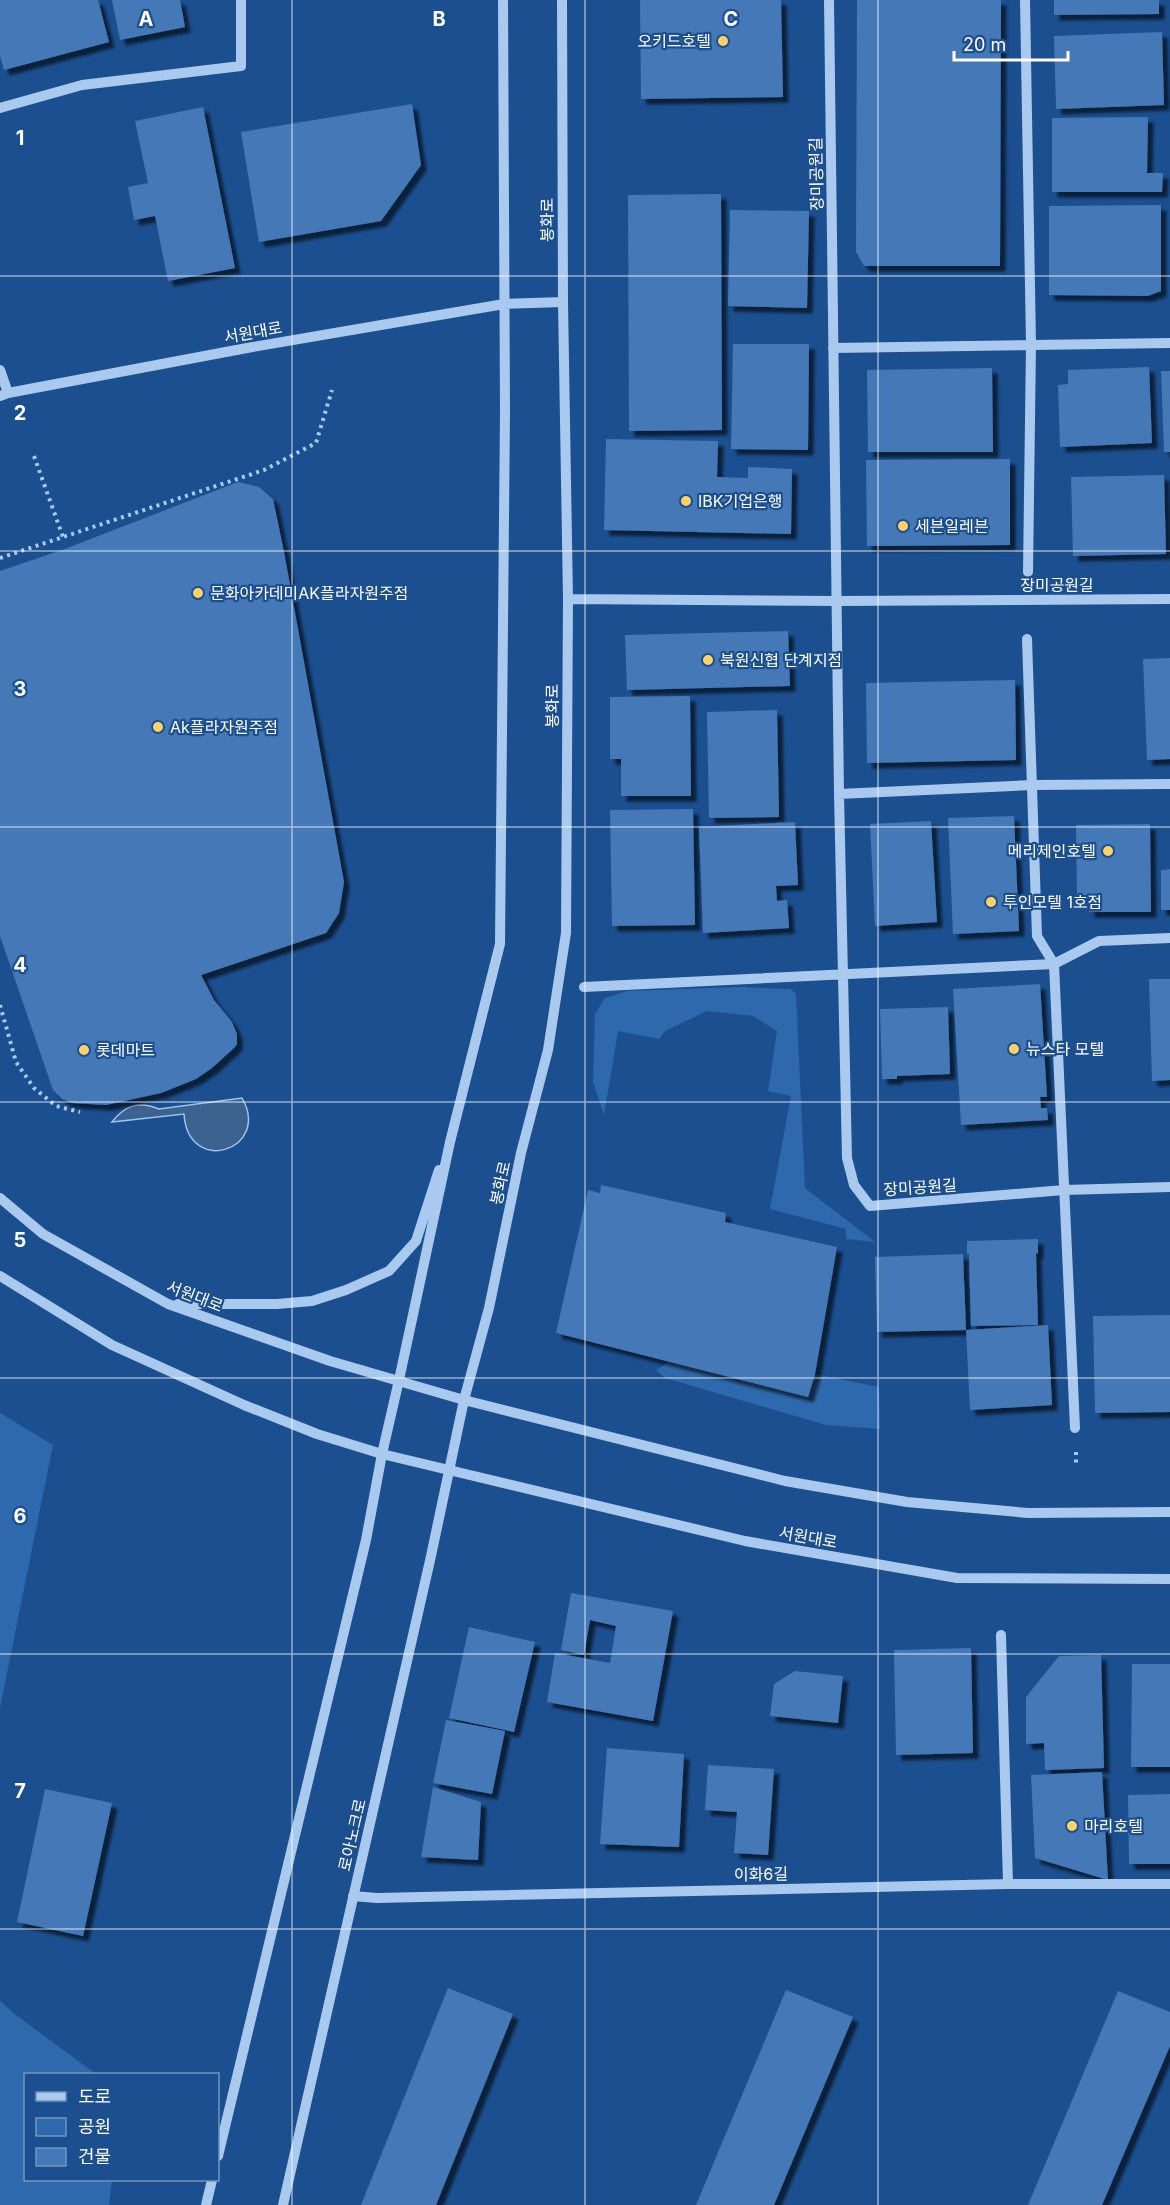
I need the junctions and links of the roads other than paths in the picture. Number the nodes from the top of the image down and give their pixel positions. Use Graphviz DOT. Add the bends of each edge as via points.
graph roads {
  1 [pos="242,0"];
  2 [pos="503,0"];
  3 [pos="562,0"];
  4 [pos="829,0"];
  5 [pos="1025,0"];
  6 [pos="0,108"];
  7 [pos="562,302"];
  8 [pos="504,304"];
  9 [pos="1170,343"];
  10 [pos="1031,344"];
  11 [pos="833,348"];
  12 [pos="0,370"];
  13 [pos="4,394"];
  14 [pos="1028,572"];
  15 [pos="568,598"];
  16 [pos="1170,599"];
  17 [pos="837,601"];
  18 [pos="1027,639"];
  19 [pos="1170,784"];
  20 [pos="1032,785"];
  21 [pos="839,794"];
  22 [pos="1170,938"];
  23 [pos="1054,964"];
  24 [pos="843,975"];
  25 [pos="584,987"];
  26 [pos="450,1142"];
  27 [pos="1170,1187"];
  28 [pos="1065,1190"];
  29 [pos="0,1198"];
  30 [pos="0,1276"];
  31 [pos="168,1304"];
  32 [pos="399,1380"];
  33 [pos="464,1400"];
  34 [pos="1075,1428"];
  35 [pos="382,1454"];
  36 [pos="448,1470"];
  37 [pos="1170,1512"];
  38 [pos="1170,1579"];
  39 [pos="1001,1635"];
  40 [pos="1008,1884"];
  41 [pos="1170,1884"];
  42 [pos="353,1896"];
  43 [pos="219,2152"];
  44 [pos="212,2181"];
  45 [pos="206,2205"];
  46 [pos="283,2205"];
  1 -- 6 [label="street" via="241,66 82,85"];
  2 -- 8 [label="street"];
  3 -- 7 [label="street, 봉화로"];
  4 -- 11 [label="street, 장미공원길"];
  5 -- 10 [label="street, 장미공원길"];
  7 -- 8 [label="street, 서원대로"];
  7 -- 15 [label="street, 봉화로"];
  8 -- 13 [label="street, 서원대로"];
  8 -- 26 [label="street" via="500,944"];
  9 -- 10 [label="street"];
  10 -- 11 [label="street"];
  10 -- 14 [label="street, 장미공원길"];
  11 -- 17 [label="street, 장미공원길"];
  12 -- 13 [label="street, 서원대로"];
  15 -- 17 [label="street, 장미공원길"];
  15 -- 33 [label="street, 봉화로" via="566,933 548,1050"];
  16 -- 17 [label="street, 장미공원길"];
  17 -- 21 [label="street, 장미공원길"];
  18 -- 20 [label="street"];
  19 -- 20 [label="street"];
  20 -- 21 [label="street"];
  20 -- 23 [label="street" via="1038,936"];
  21 -- 24 [label="street, 장미공원길"];
  22 -- 23 [label="street" via="1099,940"];
  23 -- 24 [label="street"];
  23 -- 28 [label="street"];
  24 -- 25 [label="street"];
  24 -- 28 [label="street, 장미공원길" via="847,1158 854,1185 870,1206"];
  26 -- 31 [label="street" via="416,1240 389,1271 312,1301"];
  26 -- 32 [label="street"];
  27 -- 28 [label="street, 장미공원길"];
  28 -- 34 [label="street"];
  29 -- 31 [label="street, 서원대로" via="43,1234"];
  30 -- 35 [label="street" via="112,1346 244,1405"];
  31 -- 32 [label="street, 서원대로" via="330,1361"];
  32 -- 33 [label="street, 서원대로"];
  32 -- 35 [label="street"];
  33 -- 36 [label="street, 봉화로"];
  33 -- 37 [label="street" via="785,1481 907,1502 1028,1513"];
  35 -- 36 [label="street, 서원대로"];
  35 -- 43 [label="street" via="366,1540"];
  36 -- 38 [label="street, 서원대로" via="745,1541 957,1578"];
  36 -- 42 [label="street, 로아노크로"];
  39 -- 40 [label="street"];
  40 -- 41 [label="street, 이화6길"];
  40 -- 42 [label="street, 이화6길"];
  42 -- 46 [label="street, 로아노크로"];
  44 -- 45 [label="street"];
}
